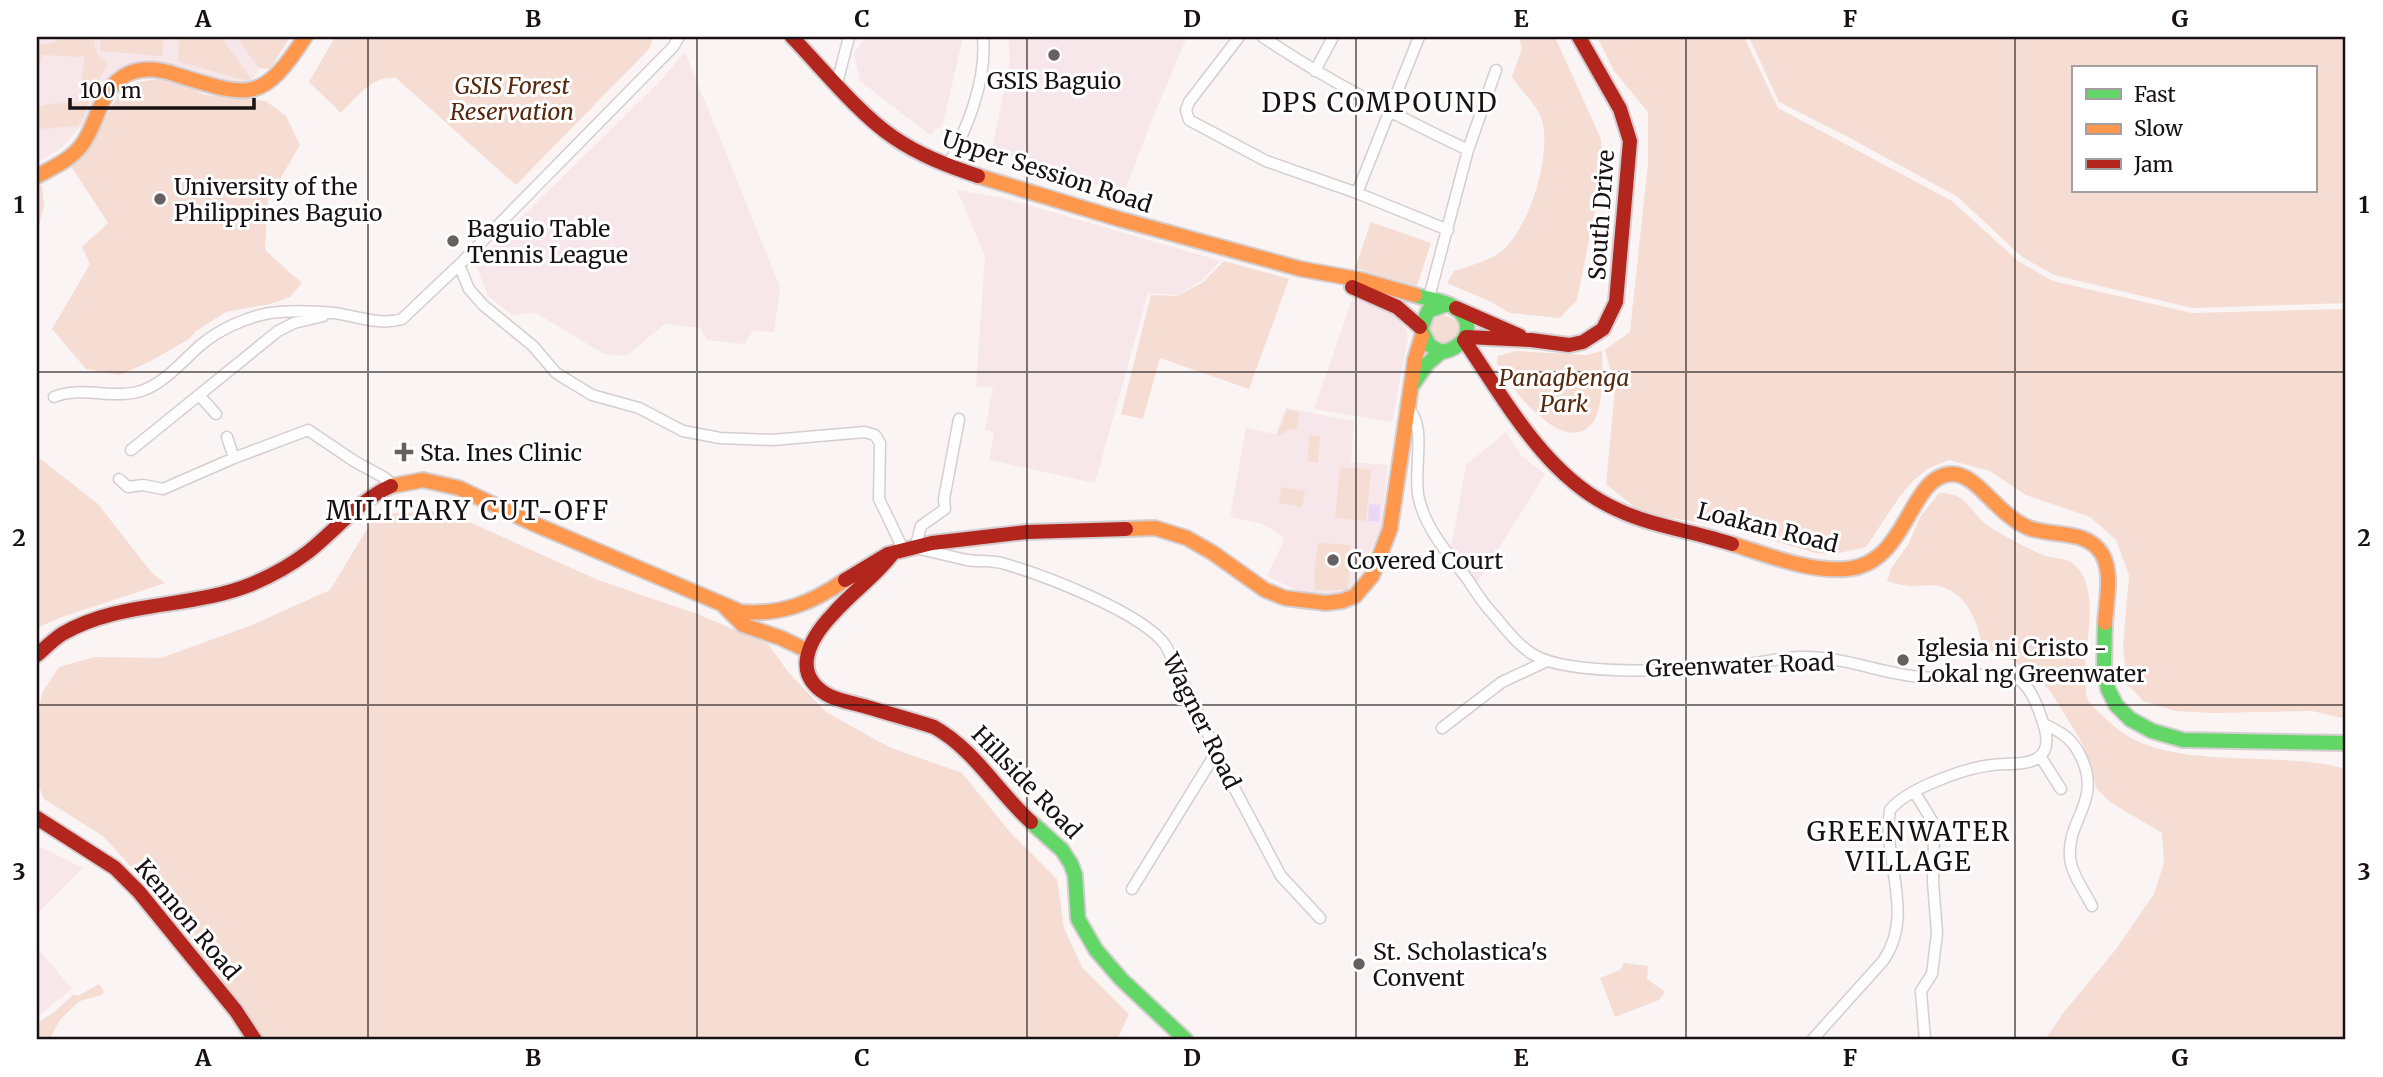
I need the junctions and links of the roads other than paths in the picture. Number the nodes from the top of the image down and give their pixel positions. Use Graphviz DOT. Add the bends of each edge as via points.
graph roads {
  1 [pos="305,37"];
  2 [pos="679,37"];
  3 [pos="792,37"];
  4 [pos="849,37"];
  5 [pos="983,37"];
  6 [pos="1239,37"];
  7 [pos="1263,37"];
  8 [pos="1334,37"];
  9 [pos="1419,37"];
  10 [pos="1579,37"];
  11 [pos="1496,69"];
  12 [pos="1315,71"];
  13 [pos="837,83"];
  14 [pos="1389,112"];
  15 [pos="1468,150"];
  16 [pos="948,166"];
  17 [pos="37,176"];
  18 [pos="1357,193"];
  19 [pos="1448,230"];
  20 [pos="459,265"];
  21 [pos="1328,275"];
  22 [pos="1428,306"];
  23 [pos="1451,307"];
  24 [pos="334,313"];
  25 [pos="1421,332"];
  26 [pos="1531,340"];
  27 [pos="1456,345"];
  28 [pos="1411,388"];
  29 [pos="199,395"];
  30 [pos="54,397"];
  31 [pos="1408,408"];
  32 [pos="216,414"];
  33 [pos="960,419"];
  34 [pos="227,437"];
  35 [pos="131,450"];
  36 [pos="234,458"];
  37 [pos="119,478"];
  38 [pos="393,485"];
  39 [pos="904,550"];
  40 [pos="723,605"];
  41 [pos="808,651"];
  42 [pos="37,655"];
  43 [pos="1547,661"];
  44 [pos="2044,724"];
  45 [pos="1442,728"];
  46 [pos="2346,743"];
  47 [pos="1217,751"];
  48 [pos="2040,756"];
  49 [pos="2061,789"];
  50 [pos="1915,793"];
  51 [pos="39,817"];
  52 [pos="1132,889"];
  53 [pos="2092,906"];
  54 [pos="1320,918"];
  55 [pos="255,1040"];
  56 [pos="1186,1040"];
  57 [pos="1812,1040"];
  58 [pos="1925,1040"];
  1 -- 17 [label="main road" via="281,73 269,85 251,92 206,86 157,70 128,74 108,89 76,151"];
  2 -- 20 [label="street"];
  3 -- 13 [label="main road, Upper Session Road"];
  4 -- 13 [label="street"];
  5 -- 16 [label="street" via="976,96"];
  6 -- 18 [label="street" via="1189,102 1189,120 1266,161"];
  7 -- 12 [label="street"];
  8 -- 12 [label="street"];
  9 -- 14 [label="street"];
  10 -- 26 [label="main road, South Drive" via="1620,108 1630,141 1618,292 1603,329 1583,342 1569,345"];
  11 -- 15 [label="street"];
  12 -- 14 [label="street"];
  13 -- 16 [label="main road, Upper Session Road" via="894,138"];
  14 -- 15 [label="street"];
  14 -- 18 [label="street"];
  15 -- 19 [label="street"];
  16 -- 21 [label="main road, Upper Session Road" via="1119,219"];
  18 -- 19 [label="street"];
  19 -- 22 [label="street"];
  20 -- 24 [label="street" via="402,319 368,320"];
  20 -- 39 [label="street" via="469,289 484,305 533,346 556,373 592,395 639,408 683,431 720,438 875,435 880,454 879,499"];
  21 -- 22 [label="main road, Upper Session Road" via="1362,280"];
  21 -- 25 [label="main road, Upper Session Road" via="1404,310"];
  22 -- 23 [label="main road, Upper Session Road"];
  22 -- 25 [label="main road"];
  23 -- 26 [label="main road, South Drive"];
  23 -- 27 [label="main road" via="1466,321"];
  24 -- 29 [label="street" via="278,331"];
  24 -- 30 [label="street" via="257,316 215,335 144,390 66,392"];
  25 -- 27 [label="main road" via="1430,347"];
  25 -- 28 [label="main road"];
  26 -- 27 [label="main road, South Drive"];
  27 -- 28 [label="main road" via="1427,364"];
  27 -- 46 [label="main road, Loakan Road" via="1528,432 1584,490 1648,520 1746,548 1830,569 1854,568 1877,559 1893,544 1933,480 1949,474 1965,476 2018,522 2073,536 2101,552 2106,579 2104,678 2117,709 2134,723 2183,740"];
  28 -- 31 [label="main road"];
  29 -- 32 [label="street"];
  29 -- 35 [label="street"];
  31 -- 39 [label="main road" via="1381,558 1364,588 1338,604 1284,598 1203,544 1155,528 987,534"];
  31 -- 43 [label="street, Greenwater Road" via="1417,423 1419,500 1440,543 1491,613 1522,646"];
  33 -- 39 [label="street" via="945,509 921,526"];
  34 -- 36 [label="street"];
  36 -- 37 [label="street" via="163,489 128,487"];
  36 -- 38 [label="street" via="308,429"];
  38 -- 40 [label="main road" via="423,480 459,488"];
  38 -- 42 [label="main road" via="374,495 306,553 253,583 221,596 101,618 73,628"];
  39 -- 40 [label="main road" via="860,569 796,607 759,613"];
  39 -- 41 [label="main road" via="826,621"];
  39 -- 47 [label="street, Wagner Road" via="1001,562 1103,604 1153,632 1166,646"];
  40 -- 41 [label="main road" via="747,629"];
  41 -- 56 [label="main road, Hillside Road" via="808,675 827,695 917,721 965,746 1007,799 1069,859 1076,918 1087,937 1125,983"];
  43 -- 44 [label="street, Greenwater Road" via="1658,670 1810,657 1918,677 2001,674 2025,684"];
  43 -- 45 [label="street" via="1502,682"];
  44 -- 48 [label="street, Greenwater Road" via="2046,743"];
  44 -- 53 [label="street" via="2073,741 2088,776 2089,790 2070,853"];
  47 -- 52 [label="street"];
  47 -- 54 [label="street, Wagner Road" via="1281,876"];
  48 -- 49 [label="street"];
  48 -- 50 [label="street" via="1947,775"];
  50 -- 57 [label="street" via="1893,806 1889,816 1898,925 1892,948"];
  50 -- 58 [label="street" via="1931,819 1934,835 1937,933 1932,974 1921,991"];
  51 -- 55 [label="main road, Kennon Road" via="115,868 139,892"];
}
